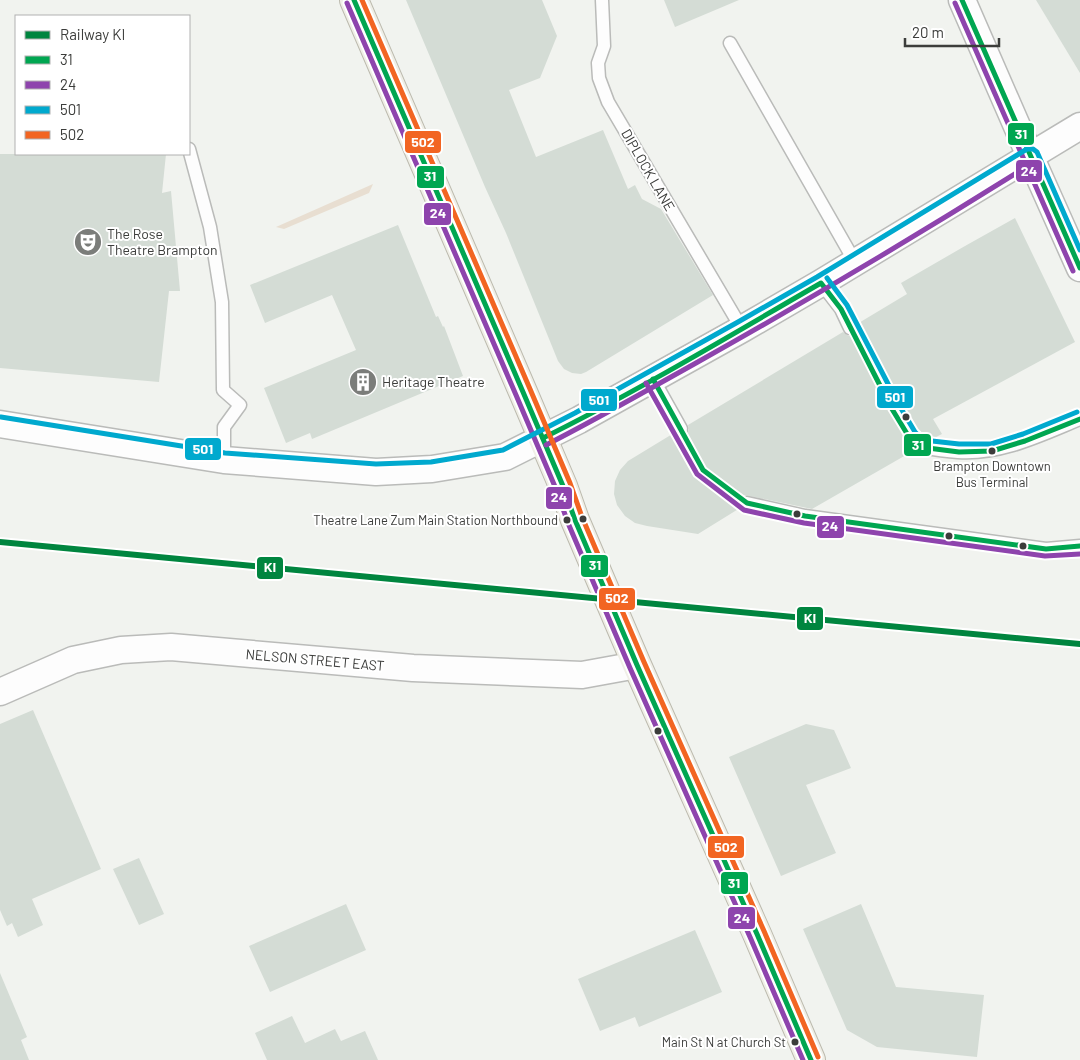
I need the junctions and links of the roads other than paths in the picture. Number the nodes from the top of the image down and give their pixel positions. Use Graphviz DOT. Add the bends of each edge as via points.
graph roads {
  1 [pos="354,0"];
  2 [pos="602,0"];
  3 [pos="962,0"];
  4 [pos="730,43"];
  5 [pos="1080,126"];
  6 [pos="190,153"];
  7 [pos="1030,156"];
  8 [pos="856,262"];
  9 [pos="1080,268"];
  10 [pos="821,283"];
  11 [pos="850,328"];
  12 [pos="742,329"];
  13 [pos="653,379"];
  14 [pos="1080,419"];
  15 [pos="0,424"];
  16 [pos="681,429"];
  17 [pos="543,438"];
  18 [pos="920,447"];
  19 [pos="224,460"];
  20 [pos="747,503"];
  21 [pos="1080,546"];
  22 [pos="637,665"];
  23 [pos="0,692"];
  24 [pos="811,1060"];
  1 -- 17 [label="main road"];
  2 -- 12 [label="lane, DIPLOCK LANE" via="604,46 598,63 599,78 608,102"];
  3 -- 7 [label="street"];
  4 -- 8 [label="lane"];
  5 -- 7 [label="street"];
  6 -- 19 [label="lane" via="210,227 222,302 223,390 240,405 224,427"];
  7 -- 8 [label="street"];
  7 -- 9 [label="street"];
  8 -- 10 [label="street"];
  10 -- 11 [label="lane" via="841,309"];
  10 -- 12 [label="street"];
  12 -- 13 [label="street"];
  13 -- 16 [label="lane"];
  13 -- 17 [label="street"];
  14 -- 18 [label="lane" via="992,450 959,452"];
  15 -- 19 [label="street"];
  17 -- 19 [label="street" via="505,456 432,469 376,472"];
  17 -- 22 [label="main road"];
  20 -- 21 [label="lane" via="805,516 1046,549"];
  22 -- 23 [label="street, NELSON STREET EAST" via="582,675 413,668 171,647 122,650 73,660"];
  22 -- 24 [label="main road"];
}
